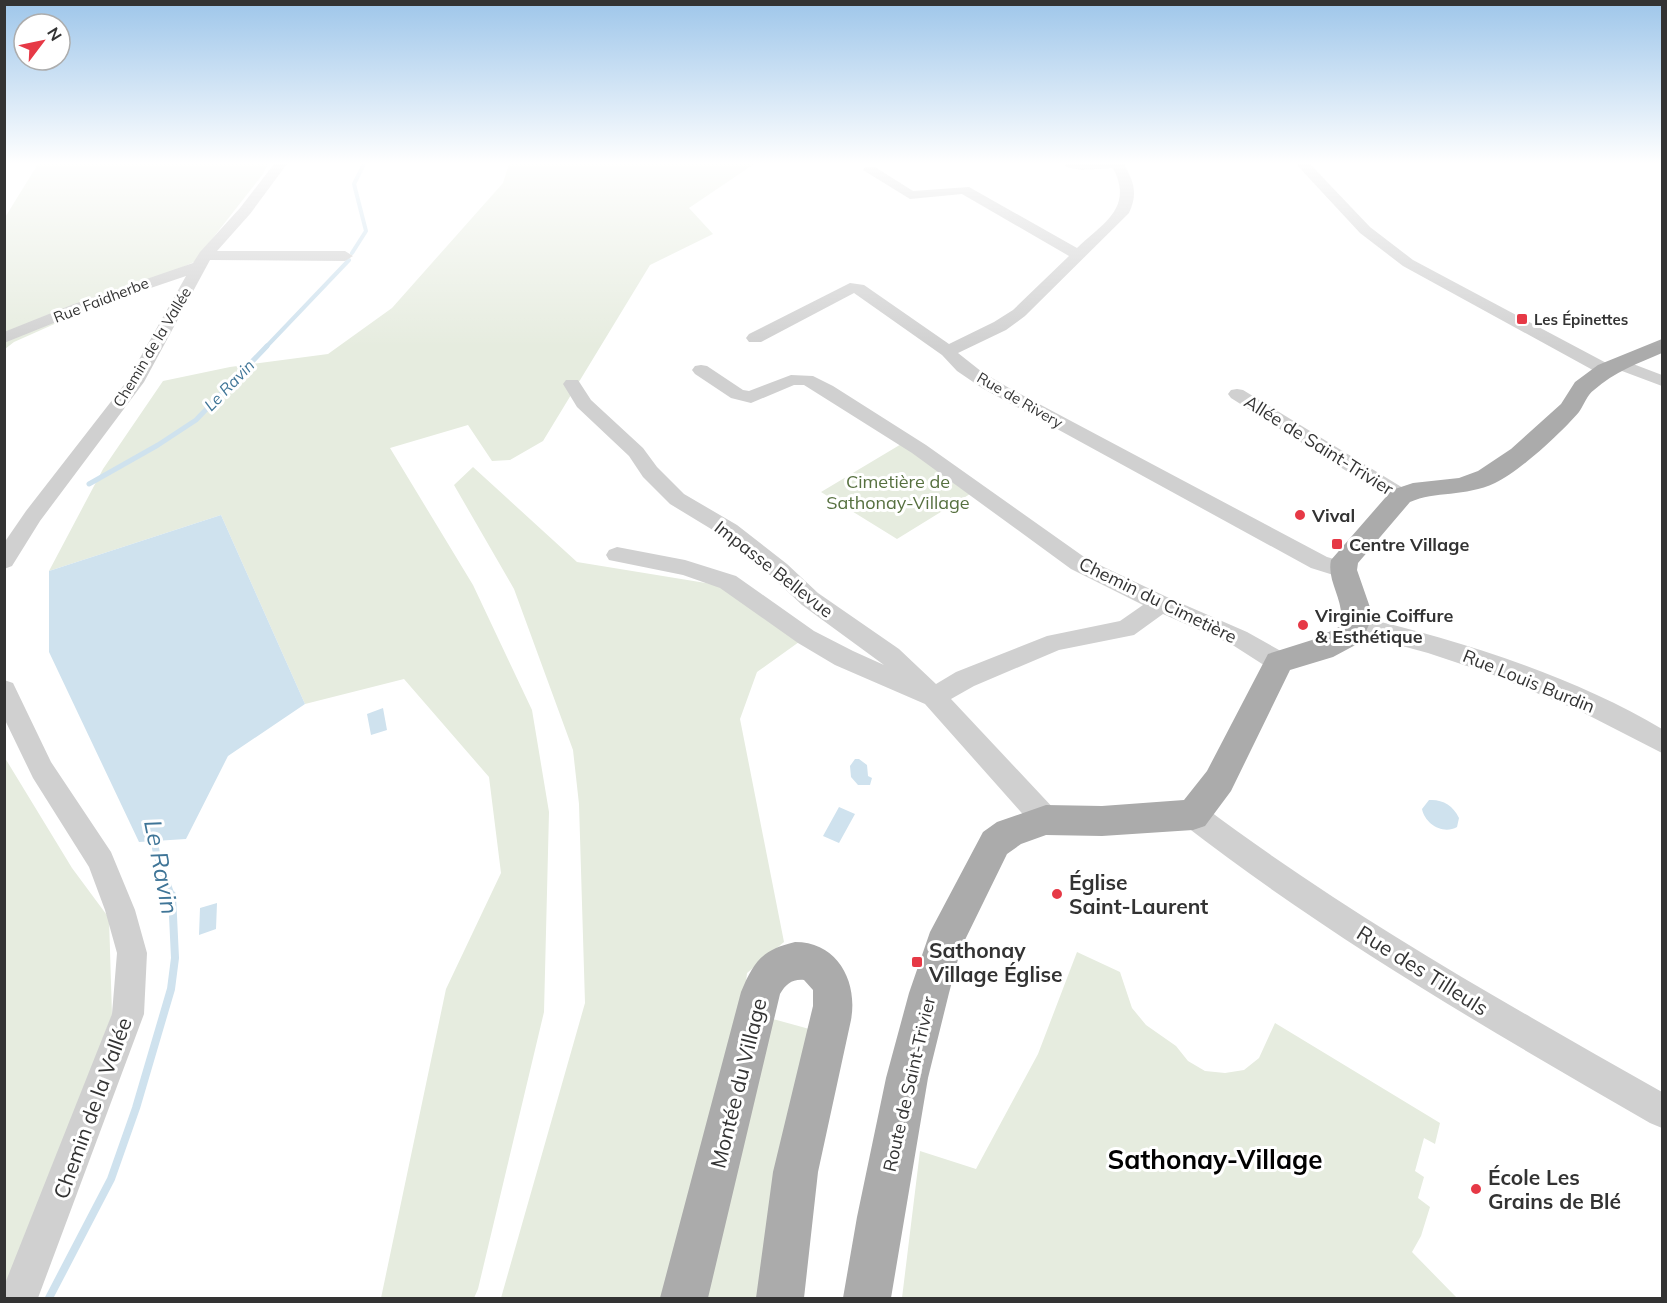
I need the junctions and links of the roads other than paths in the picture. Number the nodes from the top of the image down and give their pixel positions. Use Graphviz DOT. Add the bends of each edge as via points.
graph roads {
  1 [pos="233,225"];
  2 [pos="1025,225"];
  3 [pos="1110,225"];
  4 [pos="1360,225"];
  5 [pos="1078,255"];
  6 [pos="345,256"];
  7 [pos="202,261"];
  8 [pos="4,338"];
  9 [pos="755,338"];
  10 [pos="1662,345"];
  11 [pos="948,351"];
  12 [pos="1613,367"];
  13 [pos="701,370"];
  14 [pos="1662,381"];
  15 [pos="572,384"];
  16 [pos="1237,394"];
  17 [pos="1401,496"];
  18 [pos="617,555"];
  19 [pos="4,561"];
  20 [pos="1343,570"];
  21 [pos="1161,604"];
  22 [pos="1355,625"];
  23 [pos="1279,662"];
  24 [pos="4,690"];
  25 [pos="934,697"];
  26 [pos="1662,742"];
  27 [pos="1193,814"];
  28 [pos="1046,820"];
  29 [pos="1662,1111"];
  30 [pos="19,1299"];
  31 [pos="684,1299"];
  32 [pos="780,1299"];
  33 [pos="867,1299"];
  1 -- 7 [label="street, Chemin de la Vallée"];
  2 -- 5 [label="street"];
  3 -- 5 [label="street"];
  4 -- 12 [label="street" via="1408,263"];
  5 -- 11 [label="street" via="1019,313"];
  6 -- 7 [label="street, Rue Faidherbe"];
  7 -- 8 [label="street, Rue Faidherbe"];
  7 -- 19 [label="street, Chemin de la Vallée" via="135,382 33,516"];
  9 -- 11 [label="street, Rue de Rivery" via="849,288 858,288"];
  10 -- 12 [label="main road"];
  11 -- 20 [label="street, Rue de Rivery" via="977,377 1319,563"];
  12 -- 14 [label="street"];
  12 -- 17 [label="main road" via="1583,387 1570,408 1520,454 1487,477 1462,486"];
  13 -- 21 [label="street, Chemin du Cimetière" via="737,394 751,397 791,380 807,380 827,390 919,448 1079,564"];
  15 -- 25 [label="street, Impasse Bellevue" via="603,424 636,452 677,499 729,530 810,599 890,656"];
  16 -- 17 [label="street, Allée de Saint-Trivier"];
  17 -- 20 [label="main road" via="1345,560"];
  18 -- 25 [label="street" via="685,568 728,582 815,642"];
  20 -- 22 [label="main road" via="1358,616"];
  21 -- 23 [label="street, Chemin du Cimetière" via="1239,638"];
  21 -- 25 [label="street" via="1126,629 1055,642 965,679"];
  22 -- 23 [label="main road" via="1351,634 1322,649"];
  22 -- 26 [label="street, Rue Louis Burdin" via="1406,636 1477,659 1586,702"];
  23 -- 27 [label="main road" via="1219,781"];
  24 -- 30 [label="street, Chemin de la Vallée" via="42,770 101,861 132,953 129,1014"];
  25 -- 28 [label="street, Impasse Bellevue"];
  27 -- 28 [label="main road, Route de Saint-Trivier" via="1102,821"];
  27 -- 29 [label="street, Rue des Tilleuls" via="1338,918 1460,995"];
  28 -- 33 [label="main road, Route de Saint-Trivier" via="1009,833 995,843 944,945 907,1078"];
  31 -- 32 [label="main road, Montée du Village" via="760,992 767,977 779,966 793,961 820,968 830,979 834,996 799,1156"];
}
